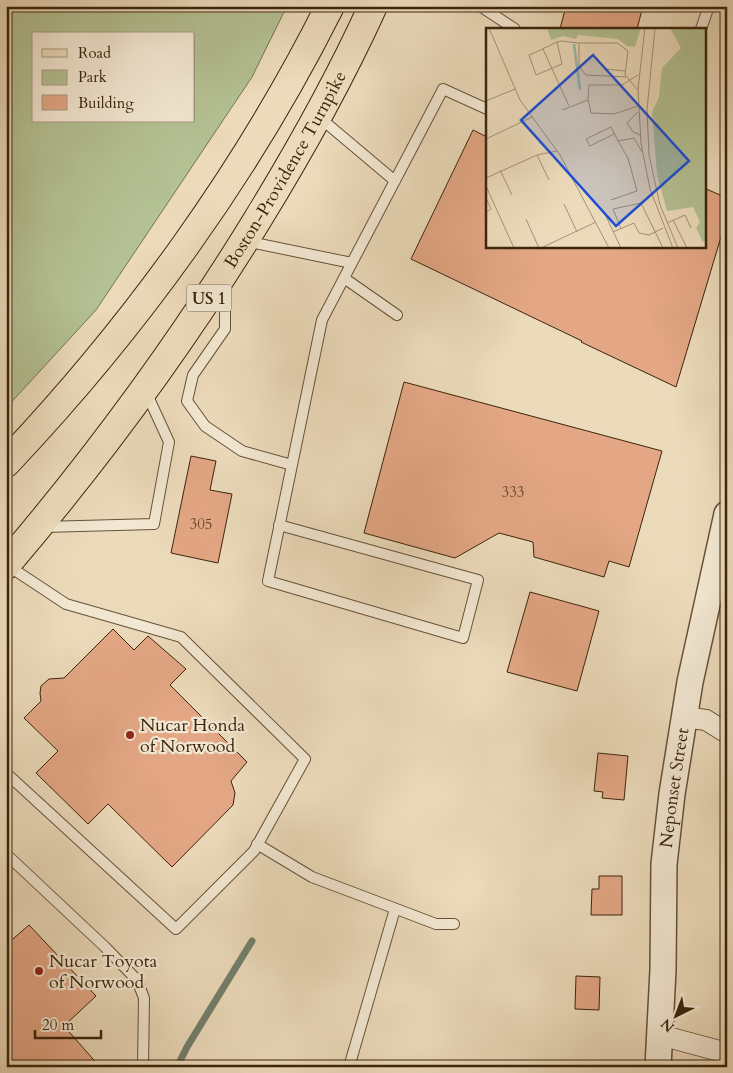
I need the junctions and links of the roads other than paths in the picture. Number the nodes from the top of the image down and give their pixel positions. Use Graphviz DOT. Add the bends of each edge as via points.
graph roads {
  1 [pos="330,6"];
  2 [pos="373,6"];
  3 [pos="480,6"];
  4 [pos="709,6"];
  5 [pos="513,28"];
  6 [pos="701,28"];
  7 [pos="486,109"];
  8 [pos="319,116"];
  9 [pos="395,181"];
  10 [pos="244,241"];
  11 [pos="352,263"];
  12 [pos="344,278"];
  13 [pos="217,286"];
  14 [pos="397,315"];
  15 [pos="145,390"];
  16 [pos="6,462"];
  17 [pos="292,465"];
  18 [pos="727,514"];
  19 [pos="280,524"];
  20 [pos="39,527"];
  21 [pos="6,565"];
  22 [pos="684,716"];
  23 [pos="727,734"];
  24 [pos="6,773"];
  25 [pos="257,844"];
  26 [pos="6,854"];
  27 [pos="395,909"];
  28 [pos="454,924"];
  29 [pos="660,1035"];
  30 [pos="727,1053"];
  31 [pos="143,1067"];
  32 [pos="349,1067"];
  33 [pos="658,1067"];
  1 -- 16 [label="main road, US 1" via="259,134 193,234 115,340 46,421"];
  2 -- 8 [label="main road, Boston-Providence Turnpike / US 1"];
  3 -- 5 [label="lane"];
  4 -- 6 [label="lane"];
  7 -- 9 [label="lane" via="442,89"];
  8 -- 9 [label="lane"];
  8 -- 10 [label="main road, Boston-Providence Turnpike / US 1"];
  9 -- 11 [label="lane"];
  10 -- 11 [label="lane"];
  10 -- 13 [label="main road, Boston-Providence Turnpike / US 1"];
  11 -- 12 [label="lane"];
  12 -- 14 [label="lane"];
  12 -- 17 [label="lane" via="322,320"];
  13 -- 15 [label="main road, Boston-Providence Turnpike / US 1"];
  13 -- 17 [label="lane" via="225,309 225,329 193,375 187,401 205,426 242,452"];
  15 -- 20 [label="main road, Boston-Providence Turnpike / US 1"];
  15 -- 20 [label="lane" via="169,442 154,524"];
  17 -- 19 [label="lane"];
  18 -- 22 [label="street, Neponset Street"];
  19 -- 19 [label="lane" via="268,581 463,638 478,580"];
  20 -- 21 [label="main road, Boston-Providence Turnpike / US 1"];
  21 -- 25 [label="lane" via="66,604 181,637 305,759"];
  22 -- 23 [label="street" via="706,720"];
  22 -- 29 [label="street, Neponset Street" via="664,864"];
  24 -- 25 [label="lane" via="176,930 254,851"];
  25 -- 27 [label="lane" via="312,877"];
  26 -- 31 [label="lane" via="137,980 144,998"];
  27 -- 28 [label="lane" via="436,924"];
  27 -- 32 [label="lane"];
  29 -- 30 [label="street"];
  29 -- 33 [label="street, Neponset Street"];
}
